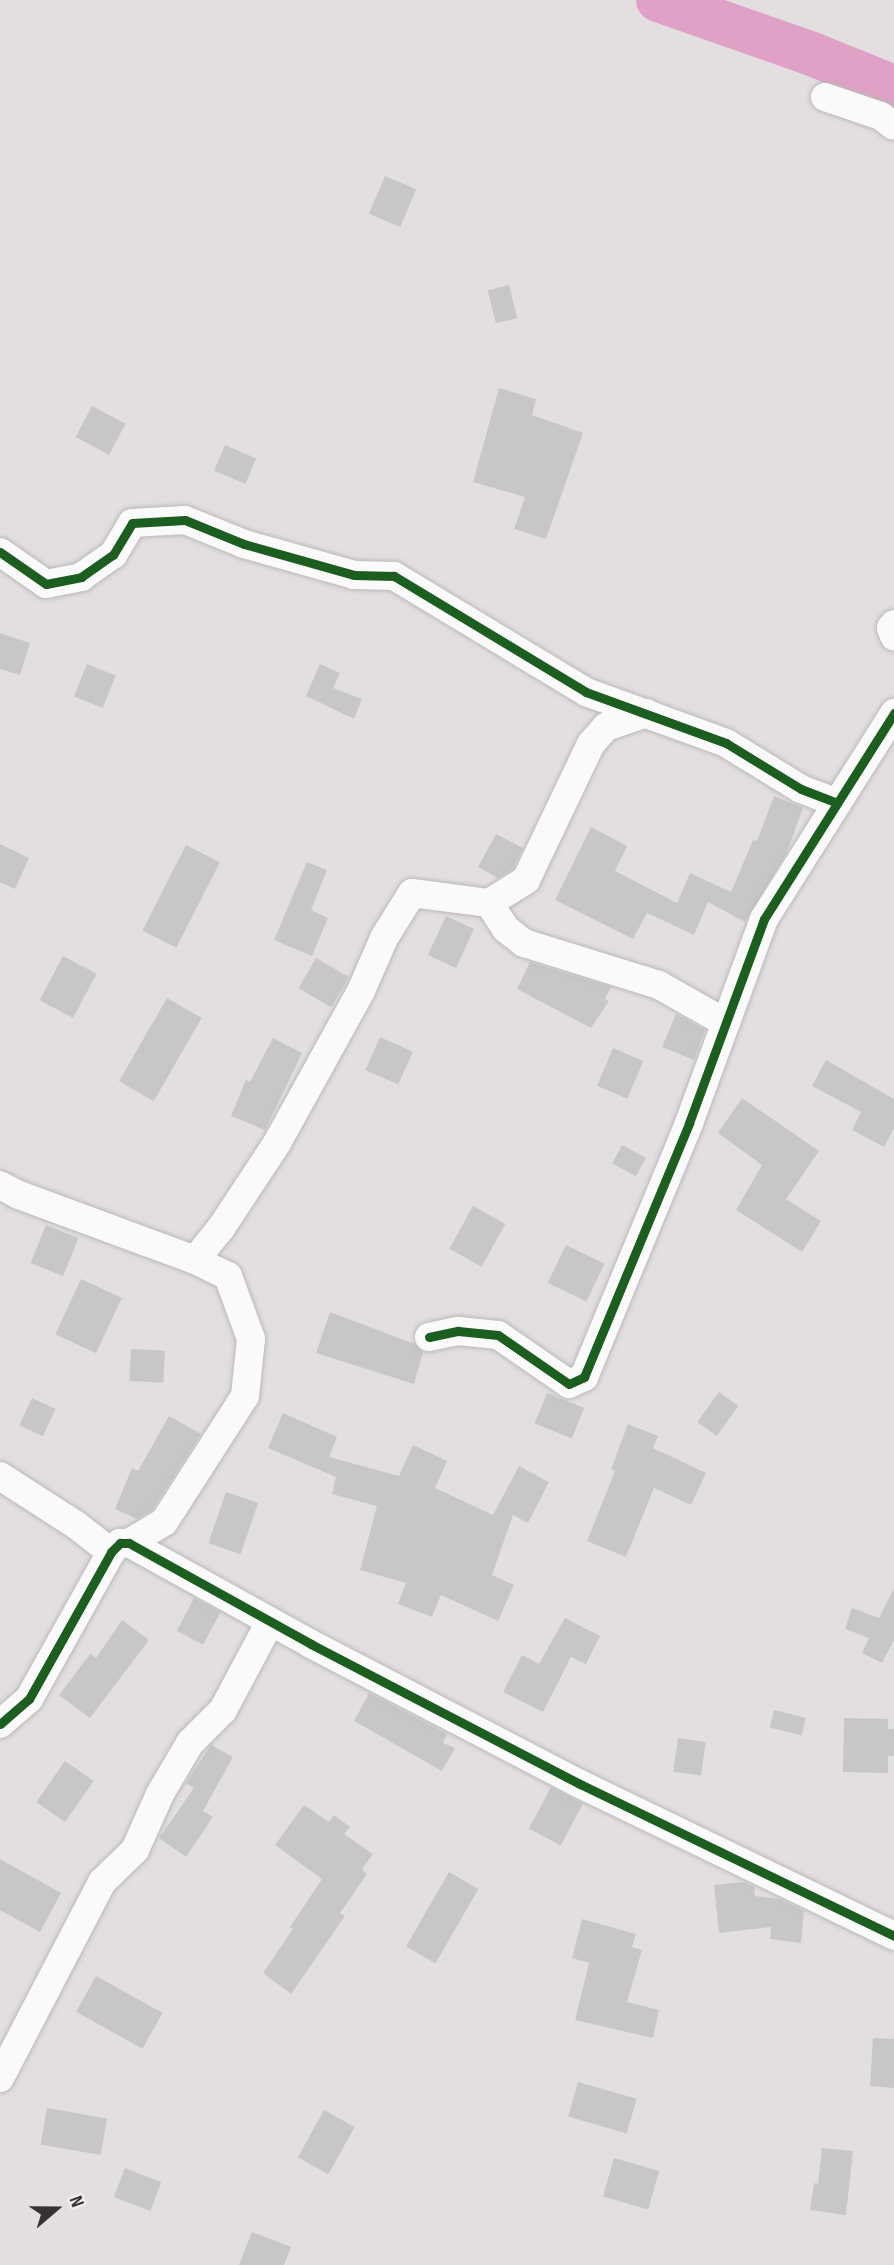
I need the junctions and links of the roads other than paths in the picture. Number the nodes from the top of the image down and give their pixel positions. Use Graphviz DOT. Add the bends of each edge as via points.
graph roads {
  1 [pos="825,97"];
  2 [pos="894,126"];
  3 [pos="0,552"];
  4 [pos="894,624"];
  5 [pos="894,636"];
  6 [pos="586,692"];
  7 [pos="647,713"];
  8 [pos="894,713"];
  9 [pos="591,744"];
  10 [pos="835,802"];
  11 [pos="489,903"];
  12 [pos="726,1023"];
  13 [pos="0,1185"];
  14 [pos="195,1260"];
  15 [pos="429,1337"];
  16 [pos="0,1476"];
  17 [pos="120,1548"];
  18 [pos="270,1622"];
  19 [pos="0,1724"];
  20 [pos="894,1936"];
  21 [pos="0,2078"];
  1 -- 2 [label="street"];
  3 -- 6 [label="street" via="46,584 81,577 113,555 132,523 185,520 244,544 354,575 394,576"];
  4 -- 5 [label="street"];
  6 -- 7 [label="street"];
  6 -- 9 [label="street" via="593,721"];
  7 -- 9 [label="street" via="606,727"];
  7 -- 10 [label="street" via="726,743 801,789"];
  8 -- 10 [label="street"];
  9 -- 11 [label="street" via="526,880"];
  10 -- 12 [label="street" via="764,919"];
  11 -- 12 [label="street" via="506,929 524,943 659,985"];
  11 -- 14 [label="street" via="412,893 383,938 361,991 277,1143"];
  12 -- 15 [label="street" via="584,1377 569,1384 498,1335 458,1331"];
  13 -- 14 [label="street"];
  14 -- 17 [label="street" via="228,1276 251,1339 245,1396 164,1522"];
  16 -- 17 [label="street"];
  17 -- 18 [label="street"];
  17 -- 19 [label="street" via="29,1699"];
  18 -- 20 [label="street" via="580,1784"];
  18 -- 21 [label="street" via="223,1710 190,1742 135,1850 102,1882"];
}
